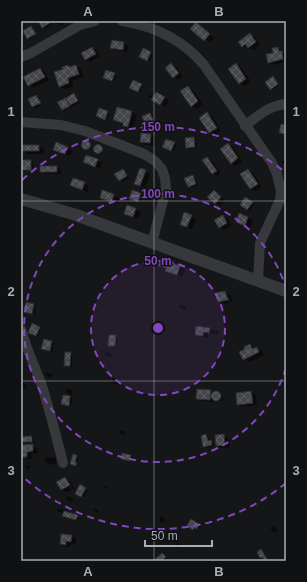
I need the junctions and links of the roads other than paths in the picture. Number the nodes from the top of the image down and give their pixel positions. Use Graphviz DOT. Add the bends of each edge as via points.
graph roads {
  1 [pos="95,21"];
  2 [pos="122,21"];
  3 [pos="21,57"];
  4 [pos="286,104"];
  5 [pos="21,122"];
  6 [pos="245,126"];
  7 [pos="283,186"];
  8 [pos="21,199"];
  9 [pos="152,243"];
  10 [pos="258,281"];
  11 [pos="286,291"];
  12 [pos="21,329"];
  13 [pos="63,463"];
  1 -- 3 [label="street" via="80,25"];
  2 -- 6 [label="street" via="156,30 179,41 191,51 204,65"];
  4 -- 6 [label="street" via="265,111"];
  5 -- 9 [label="street" via="62,125 86,131 144,154 155,161 162,169 166,189"];
  6 -- 7 [label="street" via="272,163"];
  7 -- 10 [label="street" via="280,200 260,243"];
  8 -- 9 [label="street" via="73,214"];
  9 -- 10 [label="street"];
  10 -- 11 [label="street"];
  12 -- 13 [label="street" via="49,410"];
}
